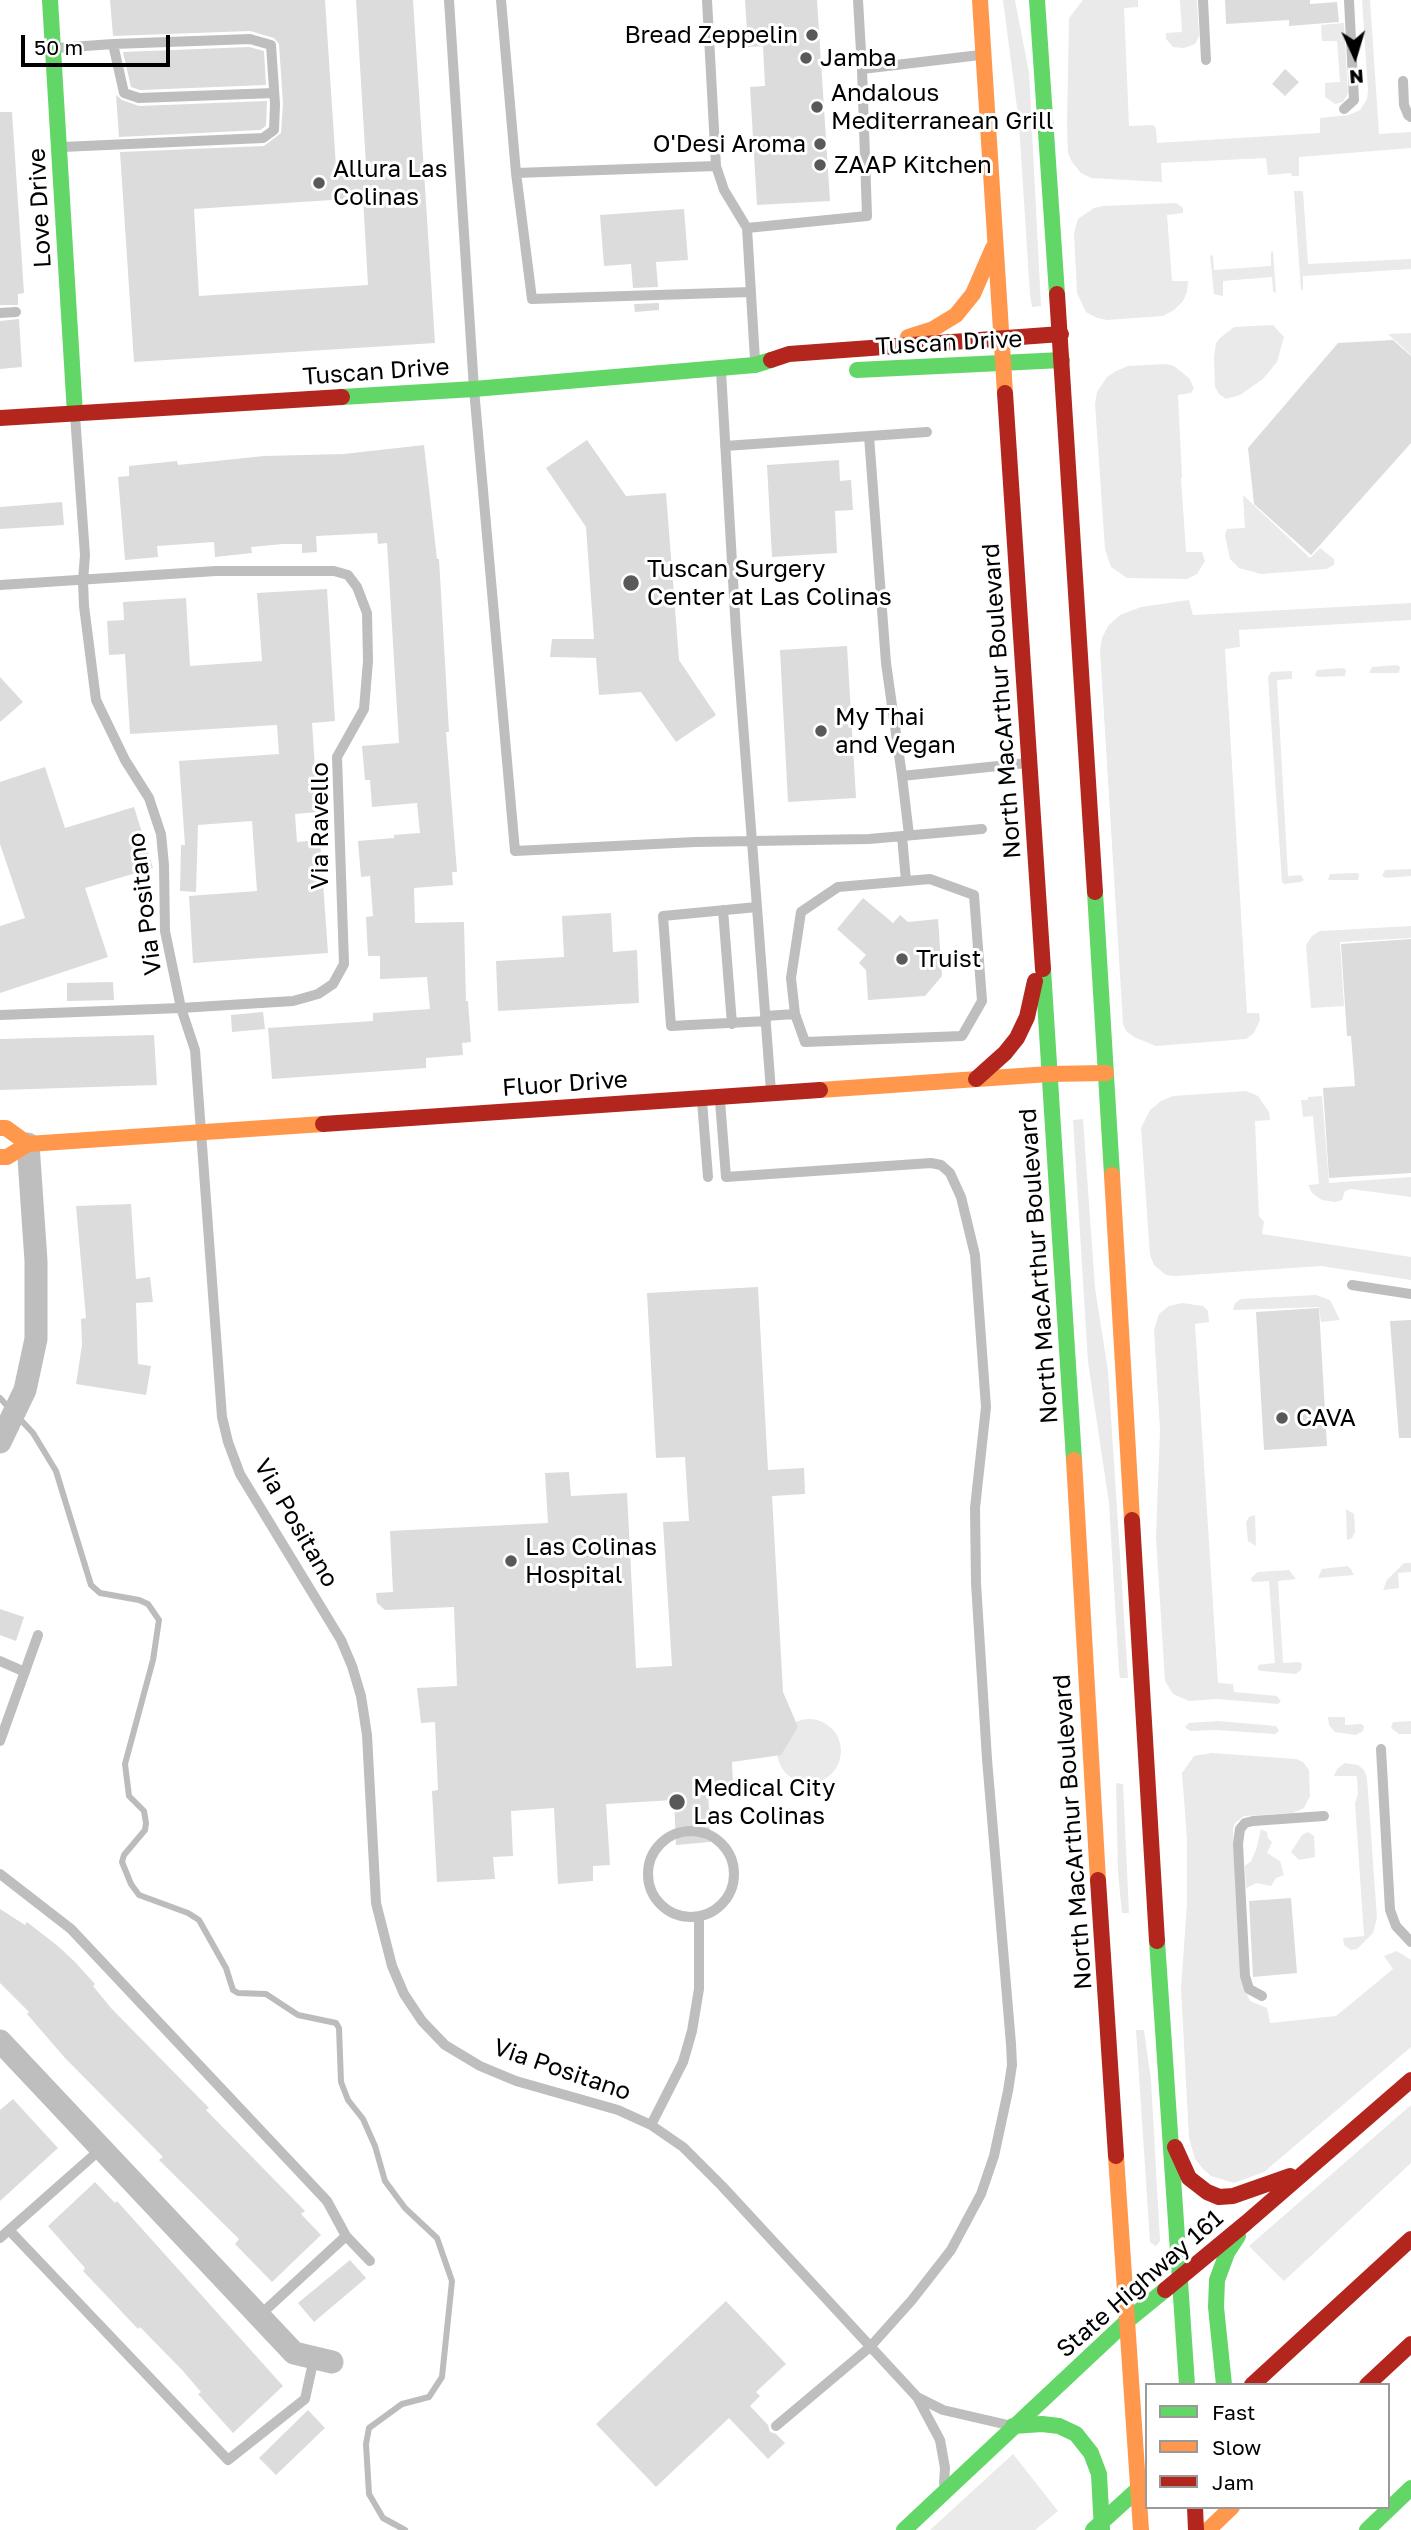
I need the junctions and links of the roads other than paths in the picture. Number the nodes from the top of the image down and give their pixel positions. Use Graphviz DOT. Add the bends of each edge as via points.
graph roads {
  1 [pos="50,0"];
  2 [pos="449,0"];
  3 [pos="501,0"];
  4 [pos="707,0"];
  5 [pos="858,0"];
  6 [pos="980,0"];
  7 [pos="1037,0"];
  8 [pos="1202,0"];
  9 [pos="1349,0"];
  10 [pos="113,44"];
  11 [pos="53,48"];
  12 [pos="983,55"];
  13 [pos="1206,61"];
  14 [pos="862,69"];
  15 [pos="1403,81"];
  16 [pos="274,93"];
  17 [pos="1344,109"];
  18 [pos="1411,117"];
  19 [pos="59,147"];
  20 [pos="716,166"];
  21 [pos="516,173"];
  22 [pos="747,228"];
  23 [pos="996,240"];
  24 [pos="751,292"];
  25 [pos="16,312"];
  26 [pos="0,313"];
  27 [pos="1060,334"];
  28 [pos="1002,337"];
  29 [pos="881,347"];
  30 [pos="1062,360"];
  31 [pos="1004,363"];
  32 [pos="755,365"];
  33 [pos="721,368"];
  34 [pos="847,370"];
  35 [pos="794,373"];
  36 [pos="474,389"];
  37 [pos="75,414"];
  38 [pos="0,418"];
  39 [pos="927,432"];
  40 [pos="869,436"];
  41 [pos="726,446"];
  42 [pos="83,582"];
  43 [pos="0,586"];
  44 [pos="1029,762"];
  45 [pos="902,776"];
  46 [pos="982,829"];
  47 [pos="905,835"];
  48 [pos="752,841"];
  49 [pos="906,881"];
  50 [pos="757,907"];
  51 [pos="723,910"];
  52 [pos="1042,953"];
  53 [pos="181,1009"];
  54 [pos="795,1014"];
  55 [pos="0,1015"];
  56 [pos="766,1019"];
  57 [pos="732,1024"];
  58 [pos="1106,1073"];
  59 [pos="1049,1074"];
  60 [pos="976,1079"];
  61 [pos="771,1093"];
  62 [pos="719,1097"];
  63 [pos="702,1098"];
  64 [pos="0,1128"];
  65 [pos="202,1132"];
  66 [pos="28,1144"];
  67 [pos="0,1157"];
  68 [pos="708,1177"];
  69 [pos="1352,1285"];
  70 [pos="1411,1294"];
  71 [pos="0,1442"];
  72 [pos="38,1635"];
  73 [pos="0,1661"];
  74 [pos="25,1672"];
  75 [pos="0,1741"];
  76 [pos="1381,1749"];
  77 [pos="1324,1815"];
  78 [pos="0,1874"];
  79 [pos="699,1916"];
  80 [pos="1408,1934"];
  81 [pos="1262,1996"];
  82 [pos="3,2051"];
  83 [pos="1411,2080"];
  84 [pos="651,2125"];
  85 [pos="1171,2139"];
  86 [pos="102,2148"];
  87 [pos="1308,2170"];
  88 [pos="1246,2223"];
  89 [pos="4,2234"];
  90 [pos="346,2236"];
  91 [pos="1411,2239"];
  92 [pos="370,2262"];
  93 [pos="1180,2276"];
  94 [pos="259,2316"];
  95 [pos="1127,2321"];
  96 [pos="1411,2344"];
  97 [pos="870,2347"];
  98 [pos="323,2360"];
  99 [pos="1187,2383"];
  100 [pos="1224,2383"];
  101 [pos="1254,2383"];
  102 [pos="1369,2383"];
  103 [pos="917,2397"];
  104 [pos="776,2426"];
  105 [pos="1013,2426"];
  106 [pos="1145,2483"];
  107 [pos="1411,2488"];
  108 [pos="943,2492"];
  109 [pos="1390,2508"];
  110 [pos="1195,2509"];
  111 [pos="1232,2509"];
  112 [pos="1234,2509"];
  113 [pos="1389,2509"];
  114 [pos="1237,2526"];
  115 [pos="904,2530"];
  116 [pos="1093,2530"];
  117 [pos="1102,2530"];
  118 [pos="1141,2530"];
  119 [pos="1196,2530"];
  120 [pos="1208,2530"];
  121 [pos="1367,2530"];
  1 -- 11 [label="main road, Love Drive"];
  2 -- 36 [label="lane"];
  3 -- 21 [label="lane"];
  4 -- 20 [label="lane"];
  5 -- 14 [label="lane"];
  6 -- 12 [label="main road, North MacArthur Boulevard"];
  7 -- 27 [label="main road"];
  8 -- 13 [label="lane"];
  9 -- 17 [label="lane" via="1353,100"];
  10 -- 11 [label="lane"];
  10 -- 16 [label="lane" via="124,93 139,98"];
  10 -- 16 [label="lane" via="250,39 271,45"];
  11 -- 19 [label="main road, Love Drive"];
  12 -- 14 [label="lane"];
  12 -- 23 [label="main road, North MacArthur Boulevard"];
  14 -- 22 [label="lane" via="867,216"];
  15 -- 18 [label="lane" via="1404,105"];
  16 -- 19 [label="lane" via="274,130 263,138"];
  19 -- 37 [label="main road, Love Drive"];
  20 -- 21 [label="lane"];
  20 -- 22 [label="lane" via="724,190"];
  21 -- 24 [label="lane" via="532,299"];
  22 -- 24 [label="lane"];
  23 -- 28 [label="main road, North MacArthur Boulevard"];
  23 -- 29 [label="main road" via="973,294 956,315 933,329"];
  24 -- 32 [label="lane"];
  25 -- 26 [label="lane"];
  27 -- 28 [label="main road, Tuscan Drive"];
  27 -- 30 [label="main road"];
  28 -- 29 [label="main road, Tuscan Drive"];
  28 -- 31 [label="main road, North MacArthur Boulevard"];
  29 -- 32 [label="main road, Tuscan Drive" via="789,354"];
  30 -- 31 [label="main road, Tuscan Drive"];
  30 -- 58 [label="main road"];
  31 -- 34 [label="main road, Tuscan Drive"];
  31 -- 44 [label="main road, North MacArthur Boulevard"];
  32 -- 33 [label="main road, Tuscan Drive"];
  32 -- 35 [label="main road, Tuscan Drive"];
  33 -- 36 [label="main road, Tuscan Drive"];
  33 -- 41 [label="lane"];
  36 -- 37 [label="main road, Tuscan Drive"];
  36 -- 48 [label="lane" via="515,851"];
  37 -- 38 [label="main road, Tuscan Drive"];
  37 -- 42 [label="lane, Via Positano"];
  39 -- 40 [label="lane"];
  40 -- 41 [label="lane"];
  40 -- 45 [label="lane" via="886,663"];
  41 -- 48 [label="lane"];
  42 -- 43 [label="lane, Via Ravello"];
  42 -- 53 [label="lane, Via Positano" via="96,700 149,798 161,834 165,931"];
  42 -- 53 [label="lane, Via Ravello" via="216,571 334,571 348,575 367,613 364,709 337,757 344,964 333,984 293,1001"];
  44 -- 45 [label="lane"];
  44 -- 52 [label="main road, North MacArthur Boulevard"];
  45 -- 47 [label="lane"];
  46 -- 47 [label="lane"];
  47 -- 48 [label="lane"];
  47 -- 49 [label="lane"];
  48 -- 50 [label="lane"];
  49 -- 54 [label="lane" via="838,887 801,912 791,978"];
  49 -- 54 [label="lane" via="930,879 974,895 982,1001 962,1036 805,1042"];
  50 -- 51 [label="lane"];
  50 -- 56 [label="lane"];
  51 -- 57 [label="lane"];
  51 -- 57 [label="lane" via="663,916 671,1026"];
  52 -- 59 [label="main road, North MacArthur Boulevard"];
  52 -- 60 [label="main road" via="1027,1017 1017,1038"];
  53 -- 55 [label="lane, Via Ravello"];
  53 -- 65 [label="lane, Via Positano" via="195,1050"];
  54 -- 56 [label="lane"];
  56 -- 57 [label="lane"];
  56 -- 61 [label="lane"];
  58 -- 59 [label="main road, Fluor Drive"];
  58 -- 85 [label="main road"];
  59 -- 60 [label="main road, Fluor Drive"];
  59 -- 95 [label="main road, North MacArthur Boulevard"];
  60 -- 61 [label="main road, Fluor Drive"];
  61 -- 62 [label="main road, Fluor Drive"];
  62 -- 63 [label="main road, Fluor Drive"];
  62 -- 97 [label="lane" via="726,1177 941,1164 961,1198 975,1255 986,1407 975,1508 976,1583 1012,2065 994,2156 981,2194 950,2250"];
  63 -- 65 [label="main road, Fluor Drive"];
  63 -- 68 [label="lane"];
  64 -- 66 [label="main road"];
  65 -- 66 [label="main road, Fluor Drive"];
  65 -- 84 [label="lane, Via Positano" via="222,1417 240,1474 341,1640 362,1696 376,1903 382,1935 404,1994 444,2045 480,2066"];
  66 -- 67 [label="main road, Fluor Drive"];
  66 -- 71 [label="street" via="36,1339 25,1390"];
  69 -- 70 [label="lane"];
  72 -- 74 [label="lane"];
  73 -- 74 [label="lane"];
  74 -- 75 [label="lane"];
  76 -- 80 [label="lane" via="1390,1910 1396,1926"];
  77 -- 81 [label="lane" via="1253,1821 1240,1829 1245,1976 1249,1989"];
  78 -- 90 [label="lane" via="71,1929 327,2201"];
  79 -- 79 [label="lane" via="724,1903 735,1877 734,1863 719,1840 692,1830 678,1832 665,1838 649,1862 651,1891 671,1912"];
  79 -- 84 [label="lane" via="699,1989 692,2031 683,2062"];
  82 -- 86 [label="street"];
  83 -- 87 [label="main road, State Highway 161"];
  84 -- 97 [label="lane, Via Positano" via="711,2174"];
  85 -- 87 [label="main road" via="1189,2178 1219,2197"];
  85 -- 93 [label="main road"];
  86 -- 89 [label="lane"];
  86 -- 94 [label="street"];
  87 -- 88 [label="main road, State Highway 161"];
  88 -- 93 [label="main road, State Highway 161"];
  88 -- 100 [label="main road" via="1217,2280"];
  89 -- 98 [label="lane" via="228,2460 305,2399"];
  90 -- 92 [label="lane"];
  90 -- 94 [label="lane"];
  91 -- 101 [label="main road"];
  93 -- 95 [label="main road, State Highway 161"];
  93 -- 99 [label="main road"];
  94 -- 98 [label="street" via="294,2353"];
  95 -- 105 [label="main road, State Highway 161"];
  95 -- 118 [label="main road, North MacArthur Boulevard"];
  96 -- 102 [label="main road"];
  97 -- 103 [label="lane, Via Positano"];
  97 -- 104 [label="lane"];
  103 -- 105 [label="lane" via="943,2410"];
  103 -- 108 [label="lane" via="940,2440"];
  105 -- 108 [label="main road, State Highway 161"];
  105 -- 117 [label="main road" via="1059,2426 1076,2434 1091,2453 1098,2474"];
  106 -- 116 [label="main road"];
  107 -- 109 [label="main road"];
  108 -- 115 [label="main road, State Highway 161"];
  110 -- 119 [label="main road"];
  111 -- 120 [label="main road"];
  112 -- 114 [label="main road"];
  113 -- 121 [label="main road"];
}
